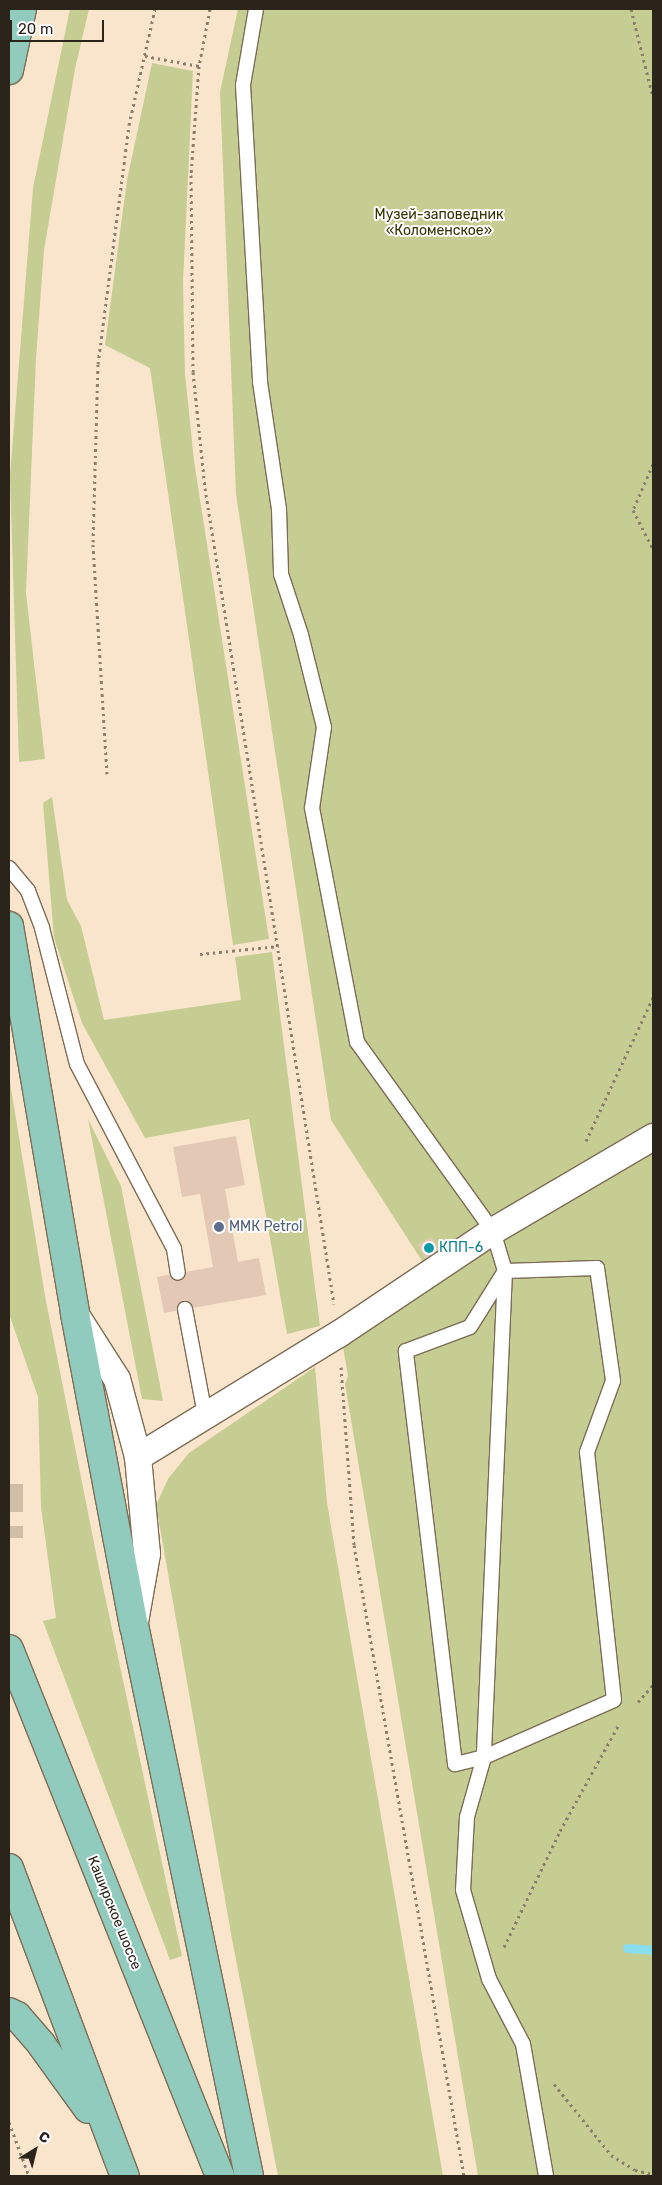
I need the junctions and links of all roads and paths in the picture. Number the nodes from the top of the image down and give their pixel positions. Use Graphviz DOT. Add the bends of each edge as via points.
graph roads {
  1 [pos="22,9"];
  2 [pos="155,9"];
  3 [pos="210,9"];
  4 [pos="256,9"];
  5 [pos="631,9"];
  6 [pos="145,56"];
  7 [pos="199,66"];
  8 [pos="9,70"];
  9 [pos="653,97"];
  10 [pos="653,464"];
  11 [pos="653,549"];
  12 [pos="107,774"];
  13 [pos="9,868"];
  14 [pos="9,926"];
  15 [pos="279,946"];
  16 [pos="200,954"];
  17 [pos="653,997"];
  18 [pos="653,1137"];
  19 [pos="584,1147"];
  20 [pos="493,1231"];
  21 [pos="506,1271"];
  22 [pos="178,1273"];
  23 [pos="185,1310"];
  24 [pos="76,1314"];
  25 [pos="339,1334"];
  26 [pos="205,1415"];
  27 [pos="138,1457"];
  28 [pos="134,1625"];
  29 [pos="9,1649"];
  30 [pos="653,1685"];
  31 [pos="636,1704"];
  32 [pos="625,1717"];
  33 [pos="484,1757"];
  34 [pos="9,1868"];
  35 [pos="489,1979"];
  36 [pos="9,2012"];
  37 [pos="552,2081"];
  38 [pos="9,2122"];
  39 [pos="120,2165"];
  40 [pos="653,2174"];
  41 [pos="29,2176"];
  42 [pos="220,2176"];
  43 [pos="249,2176"];
  44 [pos="464,2176"];
  45 [pos="546,2176"];
  1 -- 8 [label="main road"];
  2 -- 6 [label="path"];
  3 -- 7 [label="path"];
  4 -- 20 [label="lane" via="243,85 260,382 279,509 281,574 301,635 324,728 312,808 357,1042"];
  5 -- 9 [label="path"];
  6 -- 7 [label="path"];
  6 -- 12 [label="path" via="129,126 98,382 93,542"];
  7 -- 15 [label="path" via="191,175 193,372 205,488"];
  10 -- 11 [label="path" via="634,510"];
  13 -- 22 [label="lane" via="28,891 42,928 77,1064 174,1249"];
  14 -- 24 [label="main road"];
  15 -- 16 [label="path"];
  15 -- 25 [label="path"];
  17 -- 19 [label="path"];
  18 -- 20 [label="street"];
  20 -- 21 [label="lane"];
  20 -- 25 [label="street"];
  21 -- 33 [label="lane"];
  21 -- 33 [label="lane" via="470,1327 406,1351 454,1764"];
  21 -- 33 [label="lane" via="597,1268 613,1381 587,1452 614,1700"];
  23 -- 26 [label="lane"];
  24 -- 27 [label="street" via="117,1379"];
  24 -- 28 [label="main road"];
  25 -- 26 [label="street"];
  25 -- 44 [label="path" via="354,1545"];
  26 -- 27 [label="street"];
  27 -- 28 [label="street" via="147,1554"];
  28 -- 43 [label="main road"];
  29 -- 42 [label="main road, Каширское шоссе"];
  30 -- 31 [label="path"];
  32 -- 35 [label="path" via="613,1730 560,1830"];
  33 -- 35 [label="lane" via="467,1817 463,1890"];
  34 -- 39 [label="main road"];
  35 -- 45 [label="lane" via="522,2044"];
  36 -- 39 [label="main road" via="17,2016 42,2044"];
  37 -- 40 [label="path" via="611,2155 635,2170"];
  38 -- 41 [label="path"];
}
